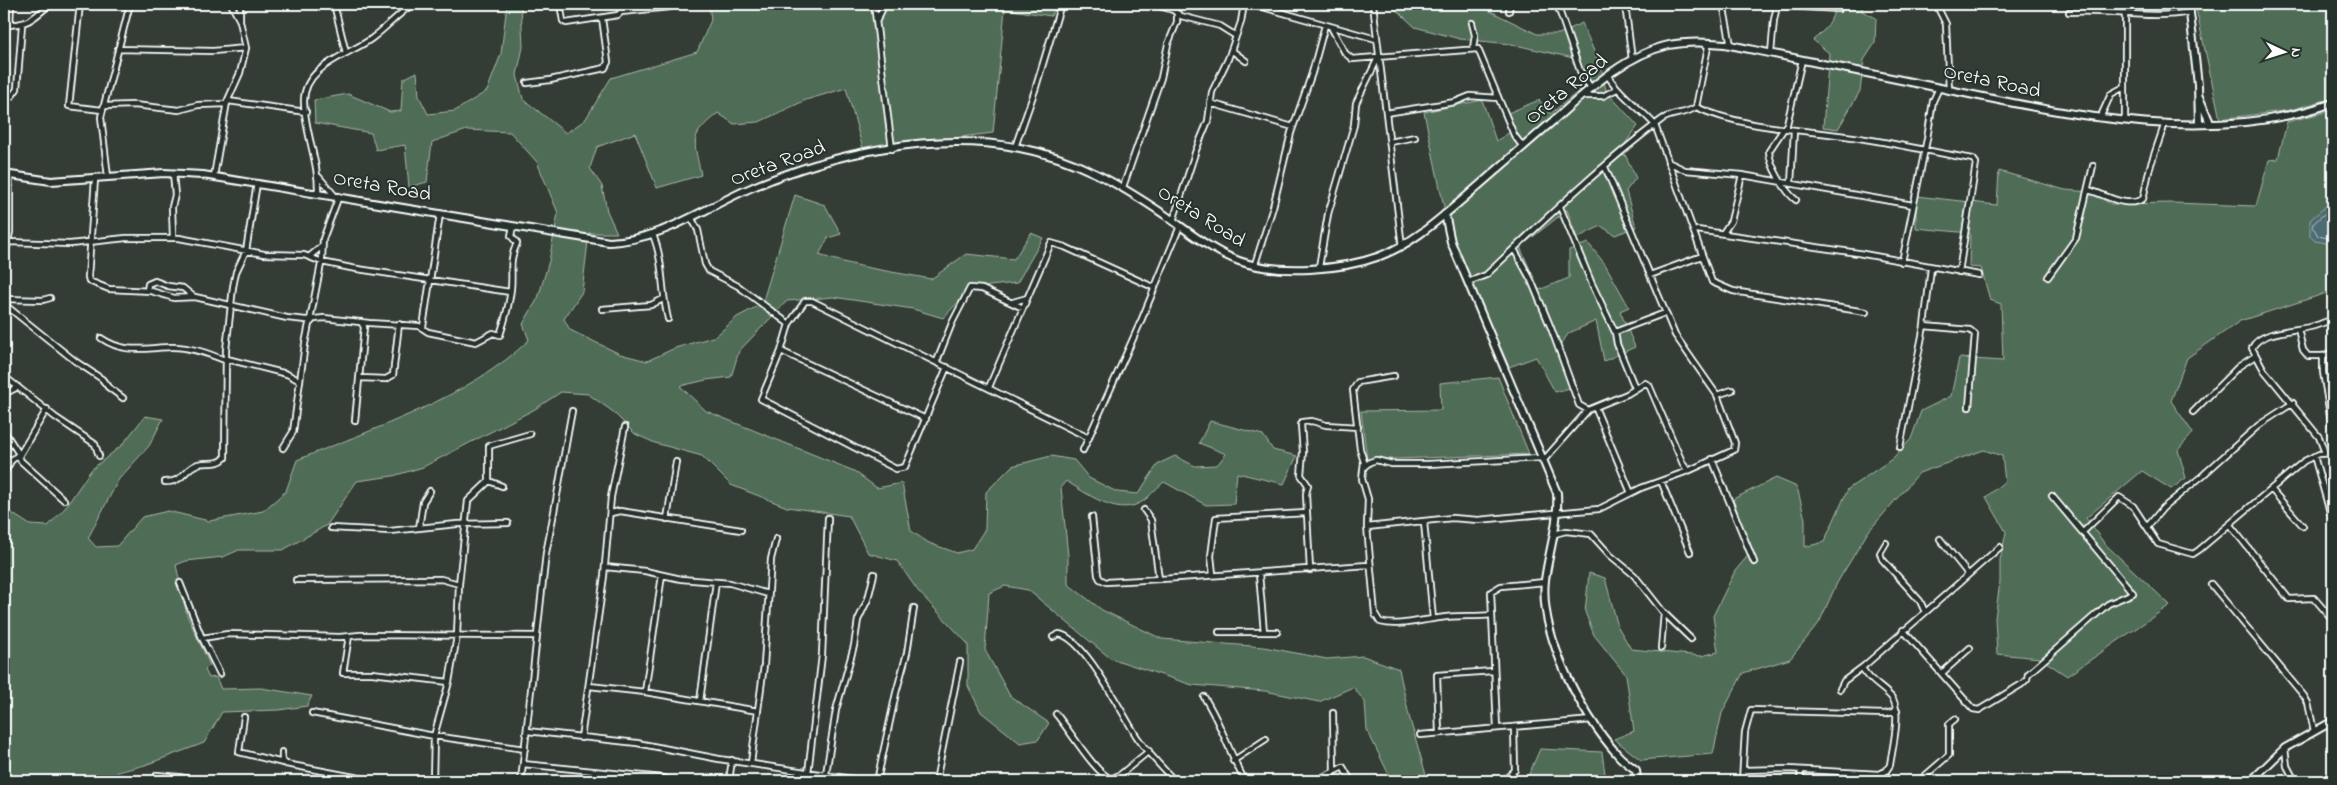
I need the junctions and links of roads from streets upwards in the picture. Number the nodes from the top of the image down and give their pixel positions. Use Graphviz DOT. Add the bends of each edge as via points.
graph roads {
  1 [pos="11,4"];
  2 [pos="50,4"];
  3 [pos="80,4"];
  4 [pos="130,4"];
  5 [pos="231,4"];
  6 [pos="240,4"];
  7 [pos="334,4"];
  8 [pos="413,4"];
  9 [pos="560,4"];
  10 [pos="620,4"];
  11 [pos="676,4"];
  12 [pos="1061,4"];
  13 [pos="1152,4"];
  14 [pos="1244,4"];
  15 [pos="1252,4"];
  16 [pos="1373,4"];
  17 [pos="1510,4"];
  18 [pos="1557,4"];
  19 [pos="1625,4"];
  20 [pos="1723,4"];
  21 [pos="1748,4"];
  22 [pos="1936,4"];
  23 [pos="2189,4"];
  24 [pos="884,5"];
  25 [pos="875,6"];
  26 [pos="1777,6"];
  27 [pos="1839,9"];
  28 [pos="1509,11"];
  29 [pos="621,12"];
  30 [pos="2069,12"];
  31 [pos="2190,12"];
  32 [pos="1176,14"];
  33 [pos="2125,14"];
  34 [pos="612,16"];
  35 [pos="602,18"];
  36 [pos="877,20"];
  37 [pos="240,21"];
  38 [pos="1472,23"];
  39 [pos="4,25"];
  40 [pos="10,25"];
  41 [pos="22,25"];
  42 [pos="1325,25"];
  43 [pos="1331,27"];
  44 [pos="604,30"];
  45 [pos="1236,36"];
  46 [pos="1376,39"];
  47 [pos="1704,42"];
  48 [pos="1731,45"];
  49 [pos="246,48"];
  50 [pos="1474,48"];
  51 [pos="118,49"];
  52 [pos="1231,50"];
  53 [pos="346,53"];
  54 [pos="1771,53"];
  55 [pos="1379,56"];
  56 [pos="1632,60"];
  57 [pos="1802,60"];
  58 [pos="1246,61"];
  59 [pos="1608,76"];
  60 [pos="527,83"];
  61 [pos="2124,87"];
  62 [pos="1591,88"];
  63 [pos="1939,88"];
  64 [pos="1617,89"];
  65 [pos="1949,90"];
  66 [pos="4,95"];
  67 [pos="1582,96"];
  68 [pos="2199,96"];
  69 [pos="1498,98"];
  70 [pos="227,102"];
  71 [pos="1210,103"];
  72 [pos="2333,103"];
  73 [pos="1696,107"];
  74 [pos="103,108"];
  75 [pos="306,112"];
  76 [pos="1386,113"];
  77 [pos="2100,118"];
  78 [pos="2124,120"];
  79 [pos="2164,123"];
  80 [pos="2199,123"];
  81 [pos="2210,123"];
  82 [pos="1655,125"];
  83 [pos="1294,127"];
  84 [pos="1784,129"];
  85 [pos="1794,130"];
  86 [pos="1415,137"];
  87 [pos="1390,142"];
  88 [pos="1015,147"];
  89 [pos="1523,147"];
  90 [pos="892,149"];
  91 [pos="1924,151"];
  92 [pos="1668,162"];
  93 [pos="2093,166"];
  94 [pos="1605,167"];
  95 [pos="173,173"];
  96 [pos="7,175"];
  97 [pos="1742,175"];
  98 [pos="214,176"];
  99 [pos="108,177"];
  100 [pos="319,177"];
  101 [pos="95,179"];
  102 [pos="257,183"];
  103 [pos="1782,183"];
  104 [pos="1791,184"];
  105 [pos="1123,187"];
  106 [pos="2088,190"];
  107 [pos="318,193"];
  108 [pos="337,196"];
  109 [pos="1796,200"];
  110 [pos="1913,205"];
  111 [pos="1560,207"];
  112 [pos="440,214"];
  113 [pos="1445,214"];
  114 [pos="692,217"];
  115 [pos="1173,221"];
  116 [pos="513,226"];
  117 [pos="1180,226"];
  118 [pos="92,229"];
  119 [pos="1697,230"];
  120 [pos="1724,233"];
  121 [pos="653,235"];
  122 [pos="173,238"];
  123 [pos="99,240"];
  124 [pos="9,242"];
  125 [pos="91,243"];
  126 [pos="321,247"];
  127 [pos="1402,247"];
  128 [pos="1514,249"];
  129 [pos="246,251"];
  130 [pos="310,256"];
  131 [pos="1702,256"];
  132 [pos="4,257"];
  133 [pos="322,262"];
  134 [pos="1902,262"];
  135 [pos="1255,264"];
  136 [pos="1319,268"];
  137 [pos="1931,268"];
  138 [pos="1960,272"];
  139 [pos="1650,275"];
  140 [pos="1979,275"];
  141 [pos="2048,278"];
  142 [pos="430,279"];
  143 [pos="1468,282"];
  144 [pos="1155,288"];
  145 [pos="147,291"];
  146 [pos="510,292"];
  147 [pos="195,297"];
  148 [pos="50,298"];
  149 [pos="1027,298"];
  150 [pos="4,299"];
  151 [pos="663,299"];
  152 [pos="1013,302"];
  153 [pos="4,304"];
  154 [pos="232,304"];
  155 [pos="1023,308"];
  156 [pos="602,309"];
  157 [pos="1665,312"];
  158 [pos="1866,312"];
  159 [pos="668,319"];
  160 [pos="2333,319"];
  161 [pos="309,321"];
  162 [pos="399,324"];
  163 [pos="789,324"];
  164 [pos="366,325"];
  165 [pos="1924,326"];
  166 [pos="423,327"];
  167 [pos="2298,329"];
  168 [pos="1615,332"];
  169 [pos="101,338"];
  170 [pos="226,350"];
  171 [pos="781,351"];
  172 [pos="2333,352"];
  173 [pos="217,355"];
  174 [pos="2255,356"];
  175 [pos="2323,356"];
  176 [pos="227,360"];
  177 [pos="937,361"];
  178 [pos="947,367"];
  179 [pos="301,374"];
  180 [pos="4,376"];
  181 [pos="1394,376"];
  182 [pos="295,378"];
  183 [pos="360,378"];
  184 [pos="300,381"];
  185 [pos="18,387"];
  186 [pos="989,387"];
  187 [pos="1635,388"];
  188 [pos="1732,390"];
  189 [pos="4,394"];
  190 [pos="1717,395"];
  191 [pos="123,398"];
  192 [pos="2293,403"];
  193 [pos="1595,406"];
  194 [pos="1969,406"];
  195 [pos="47,409"];
  196 [pos="1588,410"];
  197 [pos="572,411"];
  198 [pos="2193,412"];
  199 [pos="926,419"];
  200 [pos="355,422"];
  201 [pos="625,427"];
  202 [pos="1358,427"];
  203 [pos="4,431"];
  204 [pos="2333,433"];
  205 [pos="530,434"];
  206 [pos="1089,438"];
  207 [pos="2319,444"];
  208 [pos="1900,446"];
  209 [pos="283,448"];
  210 [pos="1083,450"];
  211 [pos="2326,453"];
  212 [pos="2333,453"];
  213 [pos="19,454"];
  214 [pos="2316,455"];
  215 [pos="99,456"];
  216 [pos="4,457"];
  217 [pos="1542,459"];
  218 [pos="1712,459"];
  219 [pos="676,462"];
  220 [pos="1364,467"];
  221 [pos="1688,471"];
  222 [pos="4,473"];
  223 [pos="489,481"];
  224 [pos="1661,481"];
  225 [pos="165,482"];
  226 [pos="502,486"];
  227 [pos="2271,489"];
  228 [pos="430,491"];
  229 [pos="1631,493"];
  230 [pos="2052,496"];
  231 [pos="64,500"];
  232 [pos="1144,510"];
  233 [pos="611,513"];
  234 [pos="1307,513"];
  235 [pos="1558,513"];
  236 [pos="1092,517"];
  237 [pos="828,518"];
  238 [pos="667,519"];
  239 [pos="1424,522"];
  240 [pos="508,523"];
  241 [pos="2333,523"];
  242 [pos="466,524"];
  243 [pos="2230,525"];
  244 [pos="2303,526"];
  245 [pos="1367,527"];
  246 [pos="2148,527"];
  247 [pos="332,528"];
  248 [pos="419,528"];
  249 [pos="741,530"];
  250 [pos="2082,533"];
  251 [pos="1554,534"];
  252 [pos="776,539"];
  253 [pos="1940,540"];
  254 [pos="1886,543"];
  255 [pos="2000,547"];
  256 [pos="1690,552"];
  257 [pos="1754,562"];
  258 [pos="1370,565"];
  259 [pos="605,567"];
  260 [pos="1310,570"];
  261 [pos="874,574"];
  262 [pos="1213,574"];
  263 [pos="1259,574"];
  264 [pos="1968,574"];
  265 [pos="662,575"];
  266 [pos="1159,579"];
  267 [pos="296,580"];
  268 [pos="716,582"];
  269 [pos="1545,582"];
  270 [pos="180,583"];
  271 [pos="459,584"];
  272 [pos="2211,584"];
  273 [pos="768,594"];
  274 [pos="914,608"];
  275 [pos="1925,612"];
  276 [pos="1664,613"];
  277 [pos="1491,615"];
  278 [pos="2333,618"];
  279 [pos="1432,619"];
  280 [pos="1903,630"];
  281 [pos="1219,632"];
  282 [pos="1264,632"];
  283 [pos="1277,632"];
  284 [pos="349,636"];
  285 [pos="457,636"];
  286 [pos="536,636"];
  287 [pos="1053,636"];
  288 [pos="202,638"];
  289 [pos="1691,639"];
  290 [pos="1661,648"];
  291 [pos="1970,648"];
  292 [pos="960,662"];
  293 [pos="1862,668"];
  294 [pos="1493,671"];
  295 [pos="1942,673"];
  296 [pos="220,674"];
  297 [pos="449,682"];
  298 [pos="589,686"];
  299 [pos="1840,689"];
  300 [pos="646,692"];
  301 [pos="1204,697"];
  302 [pos="700,701"];
  303 [pos="758,711"];
  304 [pos="1897,711"];
  305 [pos="312,713"];
  306 [pos="1056,714"];
  307 [pos="1333,714"];
  308 [pos="244,717"];
  309 [pos="1955,719"];
  310 [pos="1593,720"];
  311 [pos="2333,721"];
  312 [pos="1498,728"];
  313 [pos="1514,728"];
  314 [pos="527,731"];
  315 [pos="2314,731"];
  316 [pos="1439,732"];
  317 [pos="1420,735"];
  318 [pos="434,736"];
  319 [pos="581,738"];
  320 [pos="1266,739"];
  321 [pos="2285,748"];
  322 [pos="525,749"];
  323 [pos="1148,751"];
  324 [pos="282,752"];
  325 [pos="732,760"];
  326 [pos="1233,760"];
  327 [pos="751,762"];
  328 [pos="283,763"];
  329 [pos="523,764"];
  330 [pos="1743,770"];
  331 [pos="1801,770"];
  332 [pos="1334,771"];
  333 [pos="808,773"];
  334 [pos="337,774"];
  335 [pos="1880,774"];
  336 [pos="157,775"];
  337 [pos="829,777"];
  338 [pos="179,779"];
  339 [pos="200,781"];
  340 [pos="336,781"];
  341 [pos="375,781"];
  342 [pos="433,781"];
  343 [pos="521,781"];
  344 [pos="672,781"];
  345 [pos="729,781"];
  346 [pos="866,781"];
  347 [pos="877,781"];
  348 [pos="936,781"];
  349 [pos="1175,781"];
  350 [pos="1245,781"];
  351 [pos="1315,781"];
  352 [pos="1351,781"];
  353 [pos="1504,781"];
  354 [pos="1637,781"];
  355 [pos="1742,781"];
  356 [pos="1800,781"];
  357 [pos="1898,781"];
  358 [pos="1919,781"];
  359 [pos="2251,781"];
  360 [pos="2295,781"];
  1 -- 40 [label="street"];
  2 -- 41 [label="street"];
  3 -- 74 [label="street" via="69,106"];
  4 -- 51 [label="street"];
  5 -- 37 [label="street"];
  6 -- 37 [label="street"];
  7 -- 53 [label="street"];
  8 -- 53 [label="street" via="370,40"];
  9 -- 35 [label="street" via="566,23"];
  10 -- 29 [label="street"];
  11 -- 29 [label="street"];
  12 -- 88 [label="street"];
  13 -- 32 [label="street" via="1173,10"];
  14 -- 45 [label="street"];
  15 -- 42 [label="street"];
  16 -- 46 [label="street"];
  17 -- 28 [label="street"];
  18 -- 62 [label="street" via="1580,71"];
  19 -- 56 [label="street"];
  20 -- 48 [label="street"];
  21 -- 26 [label="street"];
  22 -- 65 [label="street" via="1946,22"];
  23 -- 31 [label="street"];
  24 -- 25 [label="street"];
  24 -- 36 [label="street"];
  25 -- 36 [label="street"];
  26 -- 27 [label="street"];
  26 -- 54 [label="street"];
  29 -- 34 [label="street"];
  30 -- 33 [label="street" via="2104,10"];
  31 -- 33 [label="street" via="2170,16"];
  31 -- 68 [label="street"];
  32 -- 45 [label="street" via="1220,26"];
  32 -- 105 [label="street" via="1177,22 1168,44 1161,78"];
  33 -- 61 [label="street"];
  34 -- 35 [label="street"];
  34 -- 44 [label="street"];
  35 -- 44 [label="street"];
  36 -- 90 [label="street"];
  37 -- 49 [label="street"];
  38 -- 50 [label="street"];
  39 -- 40 [label="street"];
  40 -- 41 [label="street"];
  41 -- 66 [label="street" via="17,89 12,96"];
  42 -- 43 [label="street"];
  42 -- 83 [label="street"];
  43 -- 46 [label="street"];
  43 -- 55 [label="street" via="1345,53 1352,59"];
  44 -- 60 [label="street" via="608,62 605,68"];
  45 -- 52 [label="street"];
  46 -- 55 [label="street"];
  47 -- 48 [label="street, Oreta Road"];
  47 -- 56 [label="street, Oreta Road" via="1668,45"];
  47 -- 73 [label="street" via="1708,47"];
  48 -- 54 [label="street, Oreta Road"];
  49 -- 51 [label="street" via="213,51"];
  49 -- 70 [label="street" via="240,73"];
  50 -- 55 [label="street"];
  50 -- 69 [label="street" via="1479,51"];
  51 -- 74 [label="street"];
  52 -- 58 [label="street"];
  52 -- 71 [label="street"];
  53 -- 75 [label="street" via="317,72 304,100"];
  54 -- 57 [label="street, Oreta Road"];
  55 -- 76 [label="street"];
  55 -- 136 [label="street" via="1356,103 1354,126 1328,214"];
  56 -- 59 [label="street, Oreta Road"];
  57 -- 63 [label="street, Oreta Road"];
  57 -- 84 [label="street"];
  59 -- 62 [label="street, Oreta Road"];
  59 -- 64 [label="street"];
  61 -- 77 [label="street" via="2111,94"];
  61 -- 78 [label="street"];
  62 -- 67 [label="street, Oreta Road"];
  63 -- 65 [label="street, Oreta Road"];
  63 -- 91 [label="street" via="1933,101"];
  64 -- 67 [label="street" via="1603,96"];
  64 -- 82 [label="street"];
  65 -- 77 [label="street, Oreta Road" via="2043,110"];
  67 -- 89 [label="street, Oreta Road"];
  68 -- 80 [label="street"];
  68 -- 81 [label="street"];
  69 -- 76 [label="street" via="1470,96 1455,102"];
  69 -- 89 [label="street" via="1514,135"];
  70 -- 74 [label="street" via="179,110 134,105"];
  70 -- 75 [label="street"];
  70 -- 98 [label="street"];
  71 -- 83 [label="street"];
  71 -- 115 [label="street" via="1206,128"];
  72 -- 81 [label="street, Oreta Road" via="2279,116"];
  73 -- 82 [label="street" via="1690,112 1663,118"];
  73 -- 84 [label="street" via="1711,114"];
  74 -- 99 [label="street" via="103,147"];
  75 -- 100 [label="street"];
  76 -- 87 [label="street"];
  77 -- 78 [label="street, Oreta Road"];
  78 -- 79 [label="street, Oreta Road"];
  79 -- 80 [label="street, Oreta Road"];
  79 -- 106 [label="street" via="2143,199 2117,201"];
  80 -- 81 [label="street, Oreta Road"];
  82 -- 92 [label="street"];
  82 -- 94 [label="street"];
  83 -- 135 [label="street"];
  84 -- 85 [label="street"];
  84 -- 103 [label="street" via="1769,151"];
  85 -- 91 [label="street"];
  85 -- 104 [label="street"];
  86 -- 87 [label="street"];
  87 -- 127 [label="street"];
  88 -- 90 [label="street, Oreta Road" via="976,141"];
  88 -- 105 [label="street, Oreta Road" via="1055,156 1090,169"];
  89 -- 113 [label="street, Oreta Road"];
  90 -- 114 [label="street, Oreta Road" via="815,165 752,187"];
  91 -- 110 [label="street"];
  91 -- 138 [label="street" via="1975,160"];
  92 -- 97 [label="street" via="1685,170"];
  92 -- 131 [label="street"];
  93 -- 106 [label="street"];
  94 -- 111 [label="street"];
  94 -- 139 [label="street"];
  95 -- 98 [label="street, Oreta Road"];
  95 -- 99 [label="street, Oreta Road"];
  95 -- 122 [label="street"];
  96 -- 101 [label="street, Oreta Road" via="51,181"];
  96 -- 124 [label="street"];
  97 -- 103 [label="street"];
  97 -- 120 [label="street" via="1731,221"];
  98 -- 102 [label="street, Oreta Road"];
  99 -- 101 [label="street, Oreta Road"];
  100 -- 107 [label="street"];
  100 -- 108 [label="street"];
  101 -- 118 [label="street"];
  102 -- 107 [label="street, Oreta Road"];
  102 -- 129 [label="street"];
  103 -- 104 [label="street"];
  103 -- 109 [label="street"];
  104 -- 110 [label="street"];
  105 -- 115 [label="street, Oreta Road"];
  106 -- 141 [label="street" via="2074,242"];
  107 -- 108 [label="street, Oreta Road"];
  108 -- 112 [label="street, Oreta Road"];
  108 -- 126 [label="street"];
  110 -- 134 [label="street"];
  111 -- 128 [label="street"];
  111 -- 168 [label="street"];
  112 -- 116 [label="street, Oreta Road"];
  112 -- 142 [label="street"];
  113 -- 127 [label="street, Oreta Road"];
  113 -- 143 [label="street" via="1451,242"];
  114 -- 121 [label="street, Oreta Road"];
  114 -- 163 [label="street" via="709,271 738,286"];
  115 -- 117 [label="street, Oreta Road"];
  116 -- 121 [label="street, Oreta Road" via="609,242"];
  116 -- 146 [label="street" via="511,236 517,243 510,258"];
  117 -- 135 [label="street, Oreta Road" via="1240,262"];
  117 -- 144 [label="street"];
  118 -- 123 [label="street"];
  118 -- 125 [label="street"];
  119 -- 120 [label="street"];
  120 -- 134 [label="street"];
  121 -- 151 [label="street" via="658,248"];
  122 -- 123 [label="street"];
  122 -- 129 [label="street"];
  123 -- 125 [label="street"];
  124 -- 125 [label="street"];
  124 -- 132 [label="street"];
  125 -- 145 [label="street" via="89,281 109,289"];
  126 -- 130 [label="street"];
  126 -- 133 [label="street"];
  127 -- 136 [label="street, Oreta Road" via="1378,257"];
  128 -- 143 [label="street" via="1486,275"];
  128 -- 196 [label="street" via="1544,312 1579,405"];
  129 -- 130 [label="street"];
  129 -- 154 [label="street" via="234,280"];
  130 -- 133 [label="street"];
  131 -- 139 [label="street"];
  131 -- 158 [label="street" via="1712,282 1733,291"];
  133 -- 142 [label="street" via="394,276"];
  133 -- 161 [label="street"];
  134 -- 137 [label="street"];
  135 -- 136 [label="street, Oreta Road" via="1272,268"];
  137 -- 138 [label="street"];
  137 -- 165 [label="street"];
  138 -- 140 [label="street"];
  139 -- 157 [label="street"];
  142 -- 146 [label="street"];
  142 -- 166 [label="street"];
  143 -- 217 [label="street"];
  144 -- 149 [label="street" via="1065,246 1051,243"];
  144 -- 206 [label="street"];
  145 -- 147 [label="street" via="174,298"];
  145 -- 147 [label="street" via="148,284 156,280 183,288"];
  146 -- 166 [label="street" via="506,322 500,335 493,334 476,342 428,332"];
  147 -- 154 [label="street"];
  148 -- 150 [label="street"];
  149 -- 152 [label="street"];
  149 -- 155 [label="street"];
  151 -- 156 [label="street" via="651,305"];
  151 -- 159 [label="street"];
  152 -- 155 [label="street"];
  152 -- 177 [label="street" via="970,288"];
  153 -- 191 [label="street"];
  154 -- 161 [label="street"];
  154 -- 170 [label="street"];
  155 -- 186 [label="street"];
  157 -- 168 [label="street"];
  157 -- 190 [label="street" via="1688,356 1700,367"];
  160 -- 167 [label="street"];
  161 -- 164 [label="street" via="324,318 361,321"];
  161 -- 179 [label="street"];
  162 -- 164 [label="street"];
  162 -- 166 [label="street"];
  162 -- 183 [label="street" via="393,375 386,379"];
  163 -- 171 [label="street"];
  163 -- 177 [label="street" via="805,301 812,301"];
  164 -- 183 [label="street"];
  165 -- 194 [label="street" via="1970,330 1975,334"];
  165 -- 208 [label="street"];
  167 -- 174 [label="street" via="2272,333 2254,344"];
  167 -- 175 [label="street" via="2304,353"];
  168 -- 187 [label="street"];
  169 -- 173 [label="street" via="130,350 172,347"];
  170 -- 173 [label="street"];
  170 -- 176 [label="street"];
  171 -- 199 [label="street"];
  171 -- 199 [label="street" via="761,396 762,401 896,469 905,467"];
  172 -- 175 [label="street"];
  173 -- 176 [label="street"];
  174 -- 192 [label="street"];
  174 -- 198 [label="street" via="2238,367"];
  175 -- 204 [label="street" via="2322,372"];
  176 -- 182 [label="street" via="245,362"];
  176 -- 225 [label="street" via="224,458 219,462 196,465 179,481"];
  177 -- 178 [label="street"];
  178 -- 186 [label="street"];
  178 -- 199 [label="street"];
  179 -- 182 [label="street"];
  179 -- 184 [label="street"];
  180 -- 185 [label="street"];
  181 -- 202 [label="street" via="1355,384 1353,399"];
  182 -- 184 [label="street"];
  183 -- 200 [label="street"];
  184 -- 209 [label="street" via="293,432"];
  185 -- 189 [label="street"];
  185 -- 195 [label="street"];
  186 -- 206 [label="street"];
  187 -- 193 [label="street"];
  187 -- 221 [label="street" via="1644,383 1649,385"];
  188 -- 190 [label="street"];
  190 -- 218 [label="street" via="1735,446 1730,453"];
  192 -- 207 [label="street" via="2318,437"];
  192 -- 246 [label="street" via="2259,425 2163,508"];
  193 -- 196 [label="street"];
  193 -- 229 [label="street"];
  195 -- 213 [label="street"];
  195 -- 215 [label="street" via="95,444"];
  196 -- 217 [label="street"];
  197 -- 286 [label="street" via="546,553"];
  201 -- 233 [label="street" via="611,497"];
  202 -- 220 [label="street"];
  202 -- 234 [label="street" via="1302,422 1301,474 1308,485"];
  203 -- 213 [label="street"];
  205 -- 223 [label="street" via="489,446"];
  206 -- 210 [label="street"];
  207 -- 211 [label="street"];
  207 -- 214 [label="street"];
  211 -- 212 [label="street"];
  211 -- 214 [label="street"];
  213 -- 216 [label="street" via="11,461"];
  213 -- 231 [label="street" via="21,461"];
  214 -- 227 [label="street"];
  214 -- 241 [label="street"];
  216 -- 222 [label="street" via="10,463"];
  217 -- 220 [label="street" via="1428,464 1392,464 1376,460"];
  217 -- 235 [label="street" via="1557,493"];
  218 -- 221 [label="street"];
  218 -- 257 [label="street"];
  219 -- 238 [label="street"];
  220 -- 245 [label="street" via="1362,479 1368,499"];
  221 -- 224 [label="street"];
  223 -- 226 [label="street"];
  223 -- 242 [label="street" via="468,501"];
  224 -- 229 [label="street"];
  224 -- 256 [label="street"];
  227 -- 243 [label="street"];
  227 -- 244 [label="street"];
  228 -- 248 [label="street" via="423,502"];
  229 -- 235 [label="street" via="1599,509"];
  230 -- 250 [label="street"];
  232 -- 266 [label="street" via="1153,529"];
  233 -- 238 [label="street" via="620,511"];
  233 -- 259 [label="street"];
  234 -- 260 [label="street"];
  234 -- 262 [label="street" via="1216,518 1211,556"];
  235 -- 239 [label="street"];
  235 -- 251 [label="street"];
  236 -- 266 [label="street" via="1100,579 1106,582"];
  237 -- 333 [label="street" via="822,655"];
  238 -- 249 [label="street"];
  239 -- 245 [label="street"];
  239 -- 279 [label="street"];
  240 -- 242 [label="street"];
  242 -- 248 [label="street"];
  242 -- 271 [label="street"];
  243 -- 246 [label="street" via="2192,554 2158,544"];
  243 -- 278 [label="street" via="2290,599 2314,598"];
  245 -- 258 [label="street"];
  246 -- 250 [label="street" via="2133,506 2119,497"];
  247 -- 248 [label="street" via="390,531"];
  250 -- 295 [label="street" via="2133,593 2108,604 2028,674 2022,684 1979,710 1973,709"];
  251 -- 269 [label="street"];
  251 -- 276 [label="street" via="1566,531 1591,534 1634,575"];
  252 -- 273 [label="street"];
  253 -- 264 [label="street"];
  254 -- 275 [label="street" via="1880,553 1882,559 1920,601"];
  255 -- 264 [label="street"];
  258 -- 260 [label="street"];
  258 -- 279 [label="street" via="1374,609 1380,622 1409,623"];
  259 -- 265 [label="street"];
  259 -- 298 [label="street"];
  260 -- 263 [label="street"];
  261 -- 337 [label="street" via="868,599 858,620 836,710"];
  262 -- 263 [label="street"];
  262 -- 266 [label="street"];
  263 -- 282 [label="street"];
  264 -- 275 [label="street"];
  265 -- 268 [label="street"];
  265 -- 300 [label="street"];
  267 -- 271 [label="street" via="431,579"];
  268 -- 273 [label="street" via="741,585"];
  268 -- 302 [label="street"];
  269 -- 277 [label="street" via="1493,589 1490,592"];
  269 -- 310 [label="street" via="1545,605 1551,630 1567,672"];
  270 -- 288 [label="street"];
  271 -- 285 [label="street"];
  272 -- 315 [label="street" via="2304,696"];
  273 -- 303 [label="street"];
  274 -- 347 [label="street" via="907,653"];
  275 -- 280 [label="street"];
  276 -- 289 [label="street"];
  276 -- 290 [label="street"];
  277 -- 279 [label="street"];
  277 -- 294 [label="street"];
  280 -- 293 [label="street"];
  280 -- 295 [label="street"];
  281 -- 282 [label="street"];
  282 -- 283 [label="street"];
  284 -- 285 [label="street"];
  284 -- 288 [label="street" via="228,634"];
  284 -- 297 [label="street" via="343,673 372,672"];
  285 -- 286 [label="street"];
  285 -- 297 [label="street"];
  286 -- 314 [label="street"];
  287 -- 323 [label="street" via="1065,636 1087,658 1104,679 1121,712"];
  288 -- 296 [label="street"];
  291 -- 295 [label="street"];
  292 -- 348 [label="street"];
  293 -- 299 [label="street" via="1844,681"];
  293 -- 304 [label="street" via="1869,680 1892,698"];
  294 -- 312 [label="street"];
  294 -- 316 [label="street" via="1437,675"];
  297 -- 318 [label="street"];
  298 -- 300 [label="street"];
  298 -- 319 [label="street"];
  300 -- 302 [label="street"];
  301 -- 326 [label="street" via="1222,728"];
  302 -- 303 [label="street"];
  303 -- 327 [label="street"];
  304 -- 330 [label="street" via="1885,714 1751,710 1744,732"];
  304 -- 335 [label="street" via="1890,765 1886,772"];
  305 -- 318 [label="street"];
  306 -- 323 [label="street" via="1101,774 1111,779"];
  307 -- 332 [label="street"];
  308 -- 328 [label="street" via="239,752"];
  309 -- 358 [label="street" via="1949,724 1949,755"];
  310 -- 313 [label="street"];
  310 -- 354 [label="street" via="1619,756 1636,770"];
  311 -- 315 [label="street"];
  312 -- 313 [label="street"];
  312 -- 316 [label="street"];
  313 -- 353 [label="street" via="1514,770"];
  314 -- 319 [label="street"];
  314 -- 322 [label="street"];
  315 -- 321 [label="street"];
  316 -- 317 [label="street"];
  318 -- 322 [label="street"];
  318 -- 342 [label="street"];
  319 -- 325 [label="street" via="637,743"];
  320 -- 326 [label="street"];
  321 -- 359 [label="street"];
  321 -- 360 [label="street" via="2287,766"];
  322 -- 329 [label="street"];
  323 -- 349 [label="street"];
  324 -- 328 [label="street"];
  325 -- 327 [label="street"];
  325 -- 345 [label="street"];
  326 -- 350 [label="street"];
  327 -- 333 [label="street"];
  328 -- 334 [label="street"];
  329 -- 343 [label="street"];
  329 -- 344 [label="street" via="653,776"];
  330 -- 331 [label="street"];
  330 -- 355 [label="street"];
  331 -- 335 [label="street"];
  331 -- 356 [label="street"];
  332 -- 351 [label="street"];
  332 -- 352 [label="street" via="1344,767"];
  333 -- 337 [label="street"];
  334 -- 340 [label="street"];
  334 -- 341 [label="street"];
  335 -- 357 [label="street"];
  336 -- 338 [label="street"];
  337 -- 346 [label="street"];
  338 -- 339 [label="street"];
}
